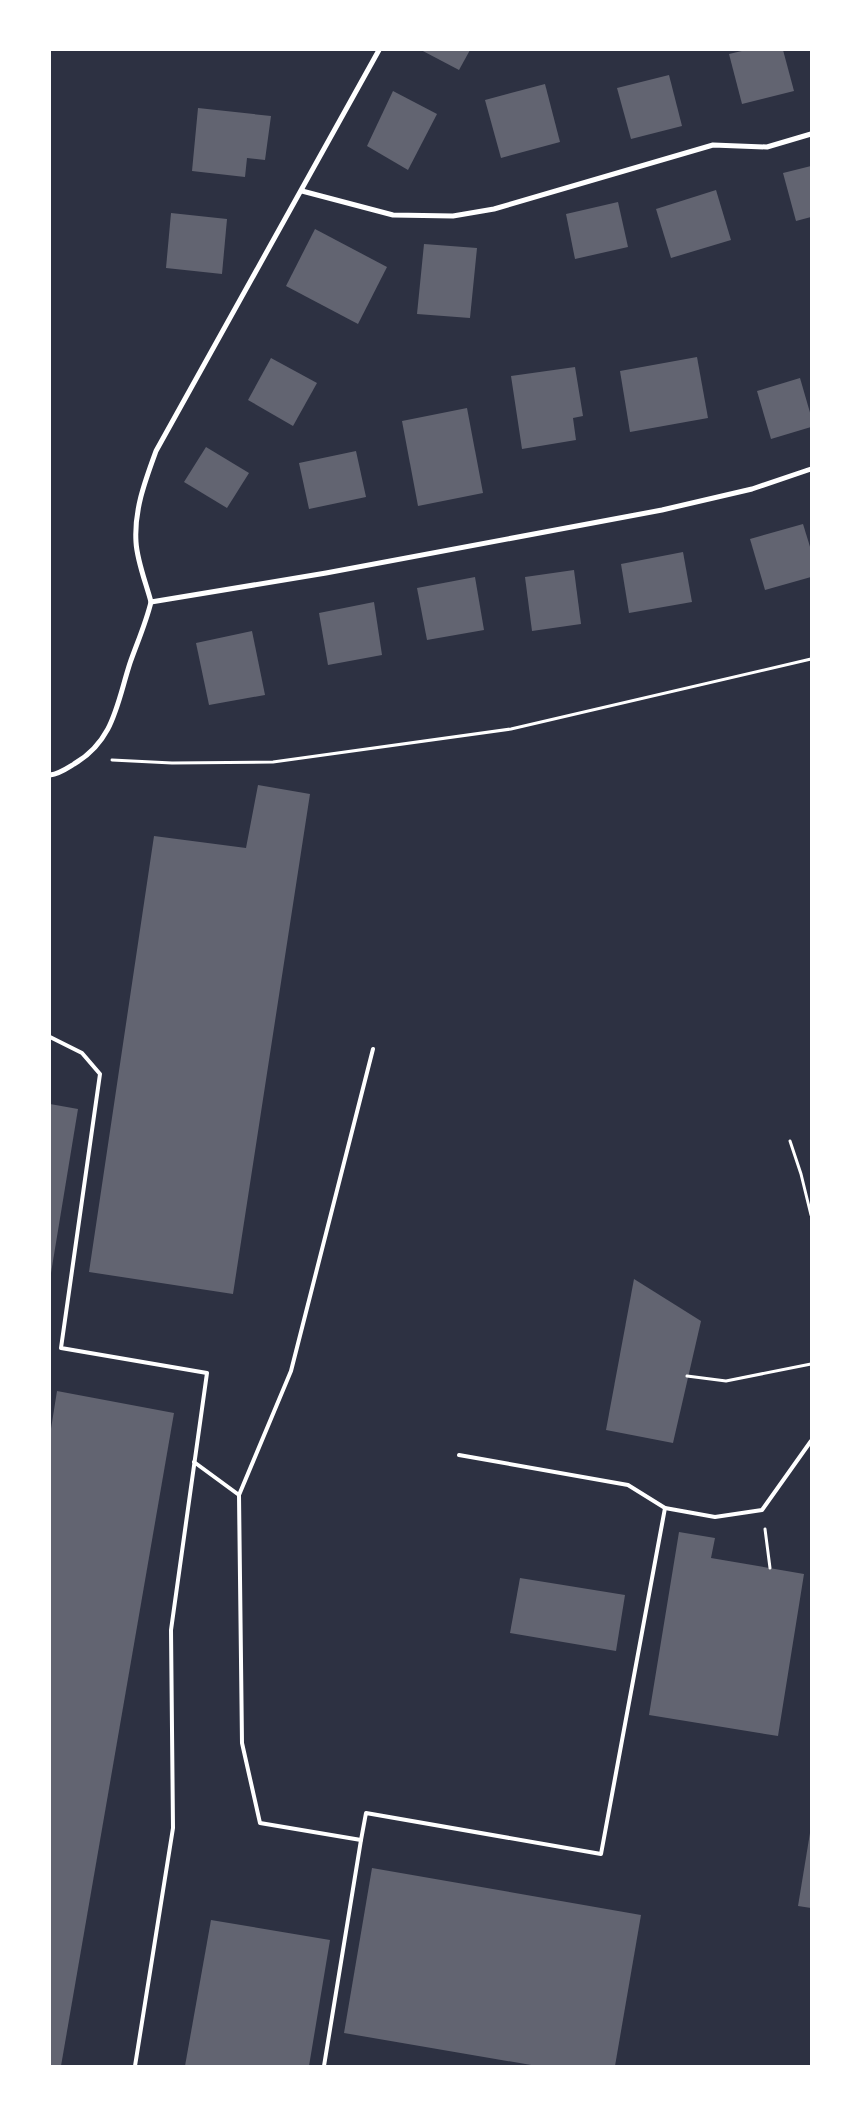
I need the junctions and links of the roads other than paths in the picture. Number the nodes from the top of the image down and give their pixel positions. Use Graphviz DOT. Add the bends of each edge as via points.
graph roads {
  1 [pos="379,50"];
  2 [pos="811,134"];
  3 [pos="302,191"];
  4 [pos="811,470"];
  5 [pos="151,602"];
  6 [pos="50,776"];
  7 [pos="50,1037"];
  8 [pos="373,1049"];
  9 [pos="811,1441"];
  10 [pos="459,1455"];
  11 [pos="194,1462"];
  12 [pos="239,1495"];
  13 [pos="665,1508"];
  14 [pos="362,1840"];
  15 [pos="135,2066"];
  16 [pos="324,2066"];
  1 -- 3 [label="street"];
  2 -- 3 [label="street" via="767,147 713,145 494,209 454,216 393,215"];
  3 -- 5 [label="street" via="156,452 143,484 136,514 136,543"];
  4 -- 5 [label="street" via="752,489 662,510 326,574"];
  5 -- 6 [label="street" via="115,716 104,738 85,758"];
  7 -- 11 [label="lane" via="82,1053 100,1074 61,1348 207,1373"];
  8 -- 12 [label="lane" via="291,1371"];
  9 -- 13 [label="lane" via="762,1510 716,1517"];
  10 -- 13 [label="lane" via="628,1485"];
  11 -- 12 [label="lane"];
  11 -- 15 [label="lane" via="170,1630 173,1828"];
  12 -- 14 [label="lane" via="242,1743 260,1822"];
  13 -- 14 [label="lane" via="601,1854 366,1813"];
  14 -- 16 [label="lane"];
}
